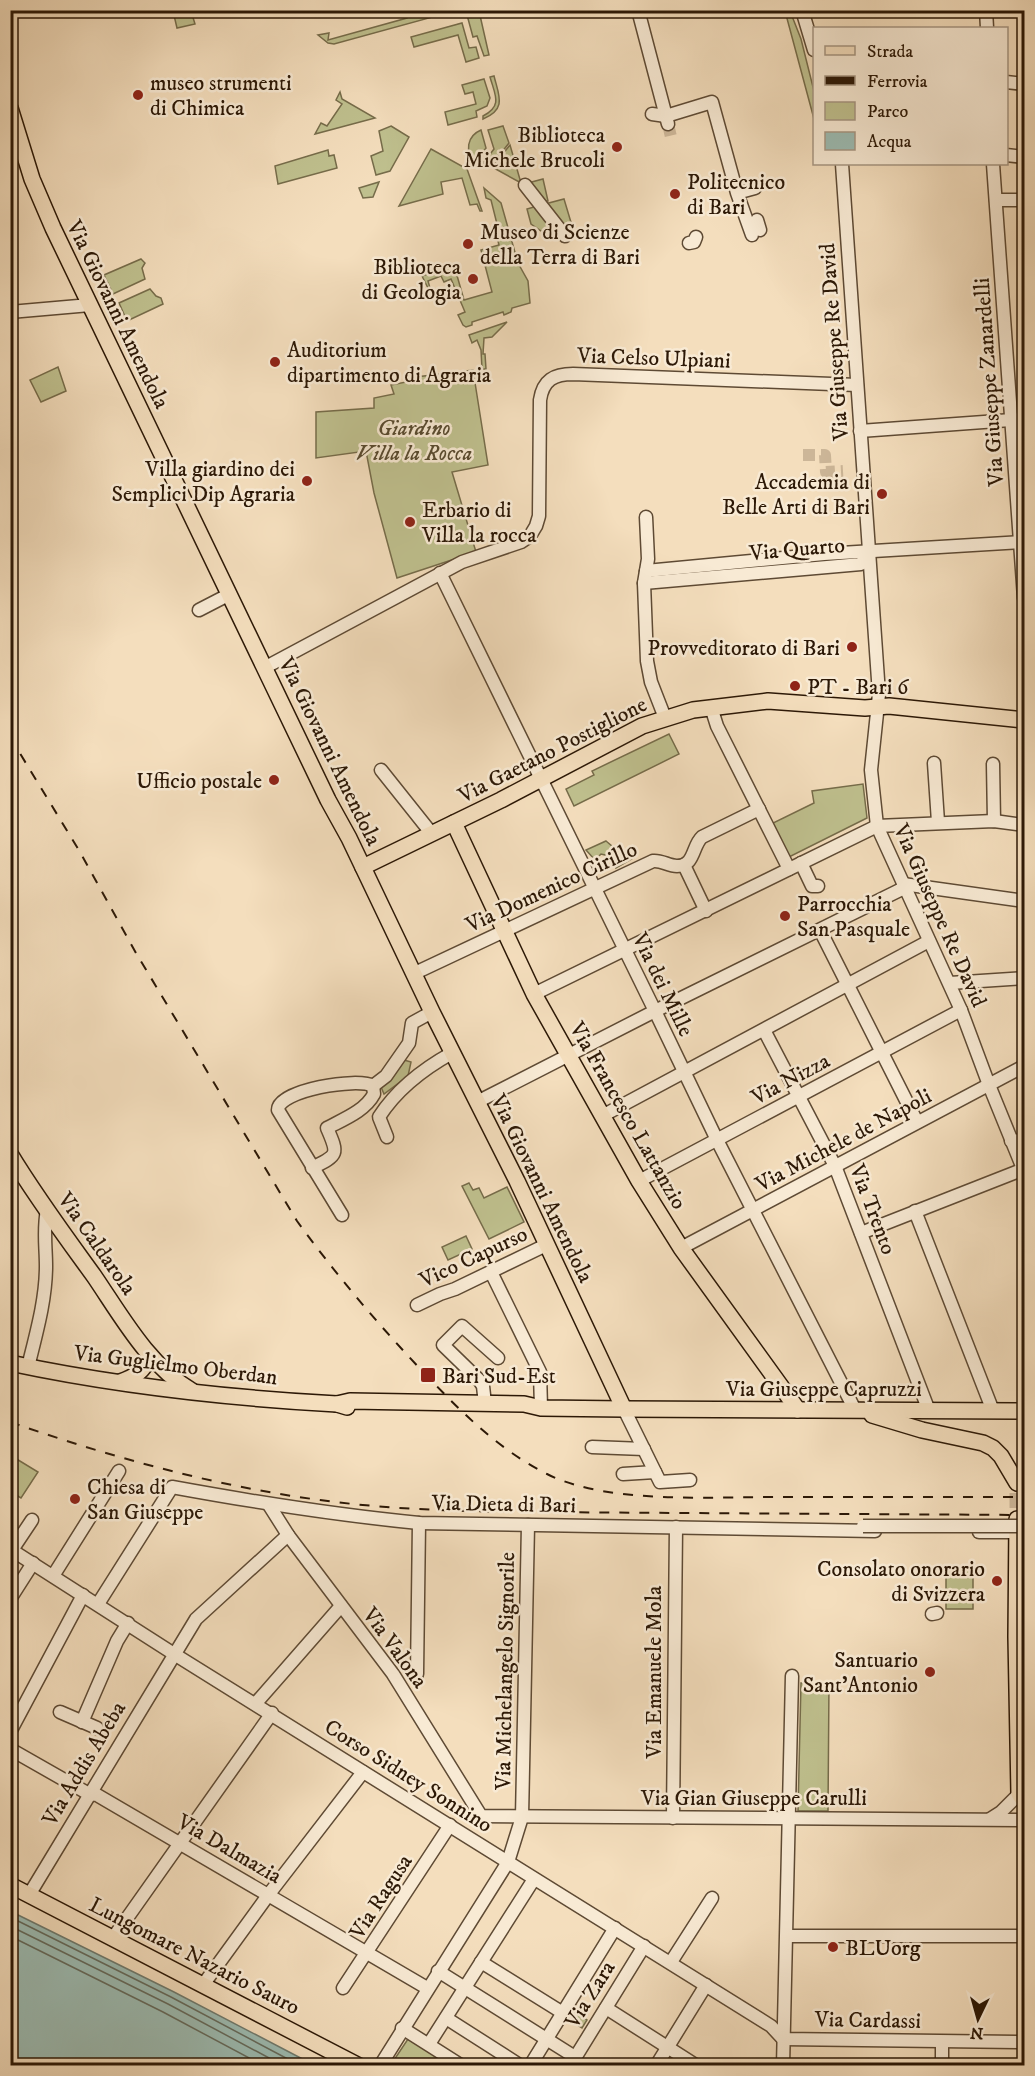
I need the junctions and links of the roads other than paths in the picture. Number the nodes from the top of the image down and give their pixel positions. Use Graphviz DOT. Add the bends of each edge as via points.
graph roads {
  1 [pos="638,10"];
  2 [pos="802,10"];
  3 [pos="986,10"];
  4 [pos="987,27"];
  5 [pos="813,47"];
  6 [pos="1008,82"];
  7 [pos="1024,84"];
  8 [pos="10,108"];
  9 [pos="652,114"];
  10 [pos="667,120"];
  11 [pos="1008,155"];
  12 [pos="1024,158"];
  13 [pos="842,165"];
  14 [pos="993,165"];
  15 [pos="525,185"];
  16 [pos="996,200"];
  17 [pos="1024,200"];
  18 [pos="759,226"];
  19 [pos="565,236"];
  20 [pos="90,305"];
  21 [pos="10,312"];
  22 [pos="857,385"];
  23 [pos="1019,419"];
  24 [pos="860,431"];
  25 [pos="1020,471"];
  26 [pos="646,517"];
  27 [pos="1021,542"];
  28 [pos="868,552"];
  29 [pos="440,573"];
  30 [pos="645,577"];
  31 [pos="230,594"];
  32 [pos="1024,597"];
  33 [pos="200,609"];
  34 [pos="264,668"];
  35 [pos="877,706"];
  36 [pos="711,707"];
  37 [pos="665,718"];
  38 [pos="1024,720"];
  39 [pos="934,763"];
  40 [pos="993,764"];
  41 [pos="381,771"];
  42 [pos="541,779"];
  43 [pos="759,810"];
  44 [pos="994,821"];
  45 [pos="938,822"];
  46 [pos="454,823"];
  47 [pos="1024,825"];
  48 [pos="877,826"];
  49 [pos="432,834"];
  50 [pos="801,863"];
  51 [pos="684,865"];
  52 [pos="363,867"];
  53 [pos="789,869"];
  54 [pos="818,886"];
  55 [pos="903,886"];
  56 [pos="595,889"];
  57 [pos="1024,901"];
  58 [pos="706,911"];
  59 [pos="506,929"];
  60 [pos="820,930"];
  61 [pos="929,941"];
  62 [pos="624,950"];
  63 [pos="415,973"];
  64 [pos="1024,978"];
  65 [pos="950,983"];
  66 [pos="848,985"];
  67 [pos="534,994"];
  68 [pos="961,1010"];
  69 [pos="655,1011"];
  70 [pos="432,1012"];
  71 [pos="764,1030"];
  72 [pos="452,1053"];
  73 [pos="882,1053"];
  74 [pos="567,1055"];
  75 [pos="1024,1066"];
  76 [pos="683,1073"];
  77 [pos="989,1085"];
  78 [pos="374,1086"];
  79 [pos="799,1097"];
  80 [pos="477,1102"];
  81 [pos="602,1116"];
  82 [pos="917,1122"];
  83 [pos="387,1137"];
  84 [pos="717,1140"];
  85 [pos="1024,1140"];
  86 [pos="1011,1141"];
  87 [pos="10,1154"];
  88 [pos="835,1166"];
  89 [pos="312,1168"];
  90 [pos="1024,1170"];
  91 [pos="15,1173"];
  92 [pos="639,1181"];
  93 [pos="47,1210"];
  94 [pos="753,1210"];
  95 [pos="915,1211"];
  96 [pos="342,1215"];
  97 [pos="861,1233"];
  98 [pos="546,1245"];
  99 [pos="681,1248"];
  100 [pos="491,1272"];
  101 [pos="417,1305"];
  102 [pos="498,1358"];
  103 [pos="152,1361"];
  104 [pos="10,1363"];
  105 [pos="28,1367"];
  106 [pos="116,1382"];
  107 [pos="153,1388"];
  108 [pos="195,1392"];
  109 [pos="337,1404"];
  110 [pos="485,1404"];
  111 [pos="541,1408"];
  112 [pos="624,1410"];
  113 [pos="798,1410"];
  114 [pos="855,1410"];
  115 [pos="929,1411"];
  116 [pos="993,1411"];
  117 [pos="1024,1411"];
  118 [pos="592,1447"];
  119 [pos="644,1449"];
  120 [pos="1024,1467"];
  121 [pos="119,1471"];
  122 [pos="655,1472"];
  123 [pos="623,1474"];
  124 [pos="688,1481"];
  125 [pos="269,1504"];
  126 [pos="32,1520"];
  127 [pos="419,1523"];
  128 [pos="528,1525"];
  129 [pos="1020,1526"];
  130 [pos="675,1527"];
  131 [pos="838,1530"];
  132 [pos="288,1535"];
  133 [pos="11,1550"];
  134 [pos="33,1563"];
  135 [pos="53,1576"];
  136 [pos="83,1595"];
  137 [pos="10,1599"];
  138 [pos="98,1604"];
  139 [pos="341,1606"];
  140 [pos="128,1623"];
  141 [pos="174,1654"];
  142 [pos="1022,1655"];
  143 [pos="417,1674"];
  144 [pos="792,1676"];
  145 [pos="1021,1676"];
  146 [pos="256,1703"];
  147 [pos="60,1712"];
  148 [pos="272,1713"];
  149 [pos="82,1722"];
  150 [pos="97,1728"];
  151 [pos="10,1732"];
  152 [pos="10,1749"];
  153 [pos="363,1772"];
  154 [pos="89,1794"];
  155 [pos="1022,1797"];
  156 [pos="483,1816"];
  157 [pos="522,1817"];
  158 [pos="674,1818"];
  159 [pos="789,1819"];
  160 [pos="990,1819"];
  161 [pos="1024,1820"];
  162 [pos="450,1826"];
  163 [pos="180,1843"];
  164 [pos="508,1862"];
  165 [pos="534,1879"];
  166 [pos="10,1885"];
  167 [pos="269,1894"];
  168 [pos="29,1895"];
  169 [pos="712,1898"];
  170 [pos="615,1929"];
  171 [pos="787,1936"];
  172 [pos="1024,1936"];
  173 [pos="113,1938"];
  174 [pos="644,1946"];
  175 [pos="368,1953"];
  176 [pos="481,1962"];
  177 [pos="671,1962"];
  178 [pos="438,1971"];
  179 [pos="203,1985"];
  180 [pos="706,1985"];
  181 [pos="343,1988"];
  182 [pos="427,1988"];
  183 [pos="464,1989"];
  184 [pos="606,2008"];
  185 [pos="563,2013"];
  186 [pos="446,2018"];
  187 [pos="402,2028"];
  188 [pos="783,2039"];
  189 [pos="546,2040"];
  190 [pos="942,2042"];
  191 [pos="1024,2042"];
  192 [pos="429,2044"];
  193 [pos="667,2047"];
  194 [pos="572,2062"];
  195 [pos="359,2066"];
  196 [pos="380,2066"];
  197 [pos="462,2066"];
  198 [pos="521,2066"];
  199 [pos="530,2066"];
  200 [pos="656,2066"];
  201 [pos="697,2066"];
  202 [pos="783,2066"];
  203 [pos="942,2066"];
  1 -- 10 [label="street"];
  2 -- 5 [label="street"];
  3 -- 4 [label="street"];
  6 -- 7 [label="street"];
  8 -- 20 [label="main road, Via Giovanni Amendola" via="32,179"];
  9 -- 10 [label="street"];
  10 -- 18 [label="street" via="712,102 737,193"];
  11 -- 12 [label="street"];
  13 -- 22 [label="street, Via Giuseppe Re David"];
  14 -- 16 [label="street, Via Giuseppe Zanardelli"];
  15 -- 19 [label="street"];
  16 -- 17 [label="street"];
  16 -- 23 [label="street, Via Giuseppe Zanardelli"];
  20 -- 21 [label="street"];
  20 -- 31 [label="main road, Via Giovanni Amendola"];
  22 -- 24 [label="street, Via Giuseppe Re David"];
  22 -- 29 [label="street, Via Celso Ulpiani" via="554,376 542,388 540,400 536,526 521,542"];
  23 -- 24 [label="street"];
  23 -- 25 [label="street, Via Giuseppe Zanardelli"];
  24 -- 28 [label="street, Via Giuseppe Re David"];
  25 -- 27 [label="street, Via Giuseppe Zanardelli"];
  26 -- 30 [label="street"];
  27 -- 28 [label="street"];
  27 -- 32 [label="street, Via Giuseppe Zanardelli"];
  28 -- 30 [label="street, Via Quarto" via="861,564 825,560"];
  28 -- 35 [label="street, Via Giuseppe Re David"];
  29 -- 34 [label="street, Via Celso Ulpiani"];
  29 -- 42 [label="street, Via dei Mille"];
  30 -- 37 [label="street" via="648,668"];
  31 -- 33 [label="street"];
  31 -- 34 [label="main road, Via Giovanni Amendola"];
  34 -- 52 [label="main road, Via Giovanni Amendola"];
  35 -- 36 [label="main road, Via Gaetano Postiglione" via="768,701"];
  35 -- 38 [label="main road, Via Gaetano Postiglione"];
  35 -- 48 [label="street, Via Giuseppe Re David" via="872,770"];
  36 -- 37 [label="main road, Via Gaetano Postiglione"];
  36 -- 43 [label="street"];
  37 -- 42 [label="main road, Via Gaetano Postiglione" via="633,730"];
  39 -- 45 [label="street"];
  40 -- 44 [label="street"];
  41 -- 49 [label="street"];
  42 -- 46 [label="main road, Via Gaetano Postiglione"];
  42 -- 56 [label="street, Via dei Mille"];
  43 -- 51 [label="street" via="702,837"];
  43 -- 53 [label="street"];
  44 -- 45 [label="street"];
  44 -- 47 [label="street"];
  45 -- 48 [label="street"];
  46 -- 49 [label="main road, Via Gaetano Postiglione"];
  46 -- 59 [label="main road, Via Francesco Lattanzio"];
  48 -- 50 [label="street"];
  48 -- 55 [label="street, Via Giuseppe Re David"];
  49 -- 52 [label="main road, Via Gaetano Postiglione"];
  50 -- 53 [label="street"];
  50 -- 54 [label="street" via="812,886"];
  51 -- 56 [label="street, Via Domenico Cirillo" via="653,861"];
  51 -- 58 [label="street"];
  52 -- 63 [label="main road, Via Giovanni Amendola"];
  53 -- 58 [label="street"];
  55 -- 57 [label="street"];
  55 -- 60 [label="street"];
  55 -- 61 [label="street, Via Giuseppe Re David"];
  56 -- 59 [label="street, Via Domenico Cirillo"];
  56 -- 62 [label="street, Via dei Mille"];
  58 -- 62 [label="street"];
  59 -- 63 [label="street, Via Domenico Cirillo"];
  59 -- 67 [label="main road, Via Francesco Lattanzio"];
  60 -- 66 [label="street"];
  60 -- 69 [label="street"];
  61 -- 65 [label="street, Via Giuseppe Re David"];
  61 -- 66 [label="street"];
  62 -- 67 [label="street"];
  62 -- 69 [label="street, Via dei Mille"];
  63 -- 70 [label="main road, Via Giovanni Amendola"];
  64 -- 65 [label="street"];
  65 -- 68 [label="street, Via Giuseppe Re David"];
  66 -- 71 [label="street"];
  66 -- 73 [label="street"];
  67 -- 74 [label="main road, Via Francesco Lattanzio"];
  68 -- 73 [label="street, Via Nizza"];
  68 -- 77 [label="street, Via Giuseppe Re David"];
  69 -- 74 [label="street"];
  69 -- 76 [label="street, Via dei Mille"];
  70 -- 72 [label="main road, Via Giovanni Amendola"];
  70 -- 78 [label="street" via="412,1023 409,1043"];
  71 -- 76 [label="street"];
  71 -- 79 [label="street, Via Trento"];
  72 -- 80 [label="main road, Via Giovanni Amendola"];
  72 -- 83 [label="street" via="423,1070 389,1101 379,1117"];
  73 -- 79 [label="street, Via Nizza"];
  73 -- 82 [label="street"];
  74 -- 80 [label="street"];
  74 -- 81 [label="main road, Via Francesco Lattanzio"];
  75 -- 77 [label="street, Via Michele de Napoli"];
  76 -- 81 [label="street"];
  76 -- 84 [label="street, Via dei Mille"];
  77 -- 82 [label="street, Via Michele de Napoli"];
  77 -- 86 [label="street, Via Giuseppe Re David"];
  78 -- 89 [label="street" via="368,1103 327,1128 336,1152 334,1157"];
  78 -- 89 [label="street" via="362,1082 339,1084 308,1090 280,1102 278,1110"];
  79 -- 84 [label="street, Via Nizza"];
  79 -- 88 [label="street, Via Trento"];
  80 -- 98 [label="main road, Via Giovanni Amendola"];
  81 -- 92 [label="main road, Via Francesco Lattanzio"];
  82 -- 88 [label="street, Via Michele de Napoli"];
  84 -- 92 [label="street, Via Nizza"];
  84 -- 94 [label="street, Via dei Mille"];
  85 -- 86 [label="street"];
  86 -- 90 [label="street, Via Giuseppe Re David"];
  87 -- 91 [label="main road, Via Caldarola"];
  88 -- 94 [label="street, Via Michele de Napoli"];
  88 -- 97 [label="street, Via Trento"];
  89 -- 96 [label="street"];
  90 -- 95 [label="street"];
  91 -- 93 [label="main road, Via Caldarola"];
  92 -- 99 [label="main road, Via Francesco Lattanzio"];
  93 -- 103 [label="main road, Via Caldarola"];
  93 -- 105 [label="street" via="45,1284"];
  94 -- 99 [label="street, Via Michele de Napoli"];
  94 -- 114 [label="street, Via dei Mille"];
  95 -- 97 [label="street"];
  95 -- 116 [label="street"];
  97 -- 115 [label="street, Via Trento"];
  98 -- 100 [label="street, Vico Capurso"];
  98 -- 112 [label="main road, Via Giovanni Amendola"];
  99 -- 113 [label="main road, Via Francesco Lattanzio"];
  100 -- 101 [label="street, Vico Capurso"];
  100 -- 111 [label="street" via="540,1372"];
  102 -- 110 [label="street" via="462,1326 443,1345 479,1380"];
  103 -- 106 [label="main road" via="138,1374"];
  103 -- 107 [label="main road" via="149,1381"];
  103 -- 108 [label="main road"];
  104 -- 105 [label="main road, Via Guglielmo Oberdan"];
  105 -- 106 [label="main road, Via Guglielmo Oberdan"];
  106 -- 107 [label="main road, Via Guglielmo Oberdan"];
  107 -- 108 [label="main road, Via Guglielmo Oberdan"];
  108 -- 109 [label="main road, Via Guglielmo Oberdan"];
  109 -- 110 [label="main road, Via Guglielmo Oberdan"];
  109 -- 111 [label="main road, Via Guglielmo Oberdan" via="414,1411 524,1412"];
  110 -- 111 [label="main road, Via Guglielmo Oberdan" via="532,1404"];
  111 -- 112 [label="main road, Via Guglielmo Oberdan"];
  112 -- 113 [label="main road, Via Giuseppe Capruzzi"];
  112 -- 119 [label="street"];
  113 -- 114 [label="main road, Via Giuseppe Capruzzi"];
  114 -- 115 [label="main road, Via Giuseppe Capruzzi"];
  114 -- 120 [label="main road" via="993,1448 1017,1488"];
  115 -- 116 [label="main road, Via Giuseppe Capruzzi"];
  116 -- 117 [label="main road, Via Giuseppe Capruzzi"];
  118 -- 119 [label="street"];
  119 -- 122 [label="street"];
  121 -- 135 [label="street"];
  122 -- 123 [label="street"];
  122 -- 124 [label="street" via="660,1482"];
  125 -- 127 [label="street, Via Dieta di Bari"];
  125 -- 132 [label="street, Via Valona"];
  125 -- 138 [label="street, Via Dieta di Bari" via="172,1487"];
  126 -- 133 [label="street"];
  127 -- 128 [label="street, Via Dieta di Bari"];
  127 -- 143 [label="street"];
  128 -- 130 [label="street, Via Dieta di Bari"];
  128 -- 157 [label="street, Via Michelangelo Signorile"];
  129 -- 131 [label="street, Via Dieta di Bari"];
  129 -- 131 [label="street, Via Dieta di Bari, bridge" via="863,1526"];
  129 -- 142 [label="main road" via="1016,1637"];
  130 -- 131 [label="street, Via Dieta di Bari"];
  130 -- 158 [label="street, Via Emanuele Mola"];
  132 -- 139 [label="street, Via Valona"];
  132 -- 141 [label="street, Via Addis Abeba" via="196,1619"];
  133 -- 134 [label="street, Corso Sidney Sonnino"];
  134 -- 135 [label="street, Corso Sidney Sonnino"];
  134 -- 137 [label="street"];
  135 -- 136 [label="street, Corso Sidney Sonnino"];
  136 -- 138 [label="street, Corso Sidney Sonnino"];
  136 -- 151 [label="street"];
  138 -- 140 [label="street, Corso Sidney Sonnino"];
  139 -- 146 [label="street"];
  139 -- 156 [label="street, Via Valona" via="393,1674"];
  140 -- 141 [label="street, Corso Sidney Sonnino"];
  140 -- 149 [label="street"];
  141 -- 146 [label="street, Corso Sidney Sonnino"];
  141 -- 154 [label="street, Via Addis Abeba"];
  142 -- 145 [label="main road"];
  144 -- 159 [label="street"];
  145 -- 155 [label="main road"];
  146 -- 148 [label="street, Corso Sidney Sonnino"];
  147 -- 149 [label="street"];
  148 -- 153 [label="street, Corso Sidney Sonnino"];
  148 -- 163 [label="street"];
  149 -- 150 [label="street"];
  152 -- 154 [label="street, Via Dalmazia"];
  153 -- 162 [label="street, Corso Sidney Sonnino"];
  153 -- 167 [label="street"];
  154 -- 163 [label="street, Via Dalmazia"];
  154 -- 168 [label="street, Via Addis Abeba"];
  155 -- 160 [label="street"];
  156 -- 157 [label="street, Via Gian Giuseppe Carulli"];
  157 -- 158 [label="street, Via Gian Giuseppe Carulli"];
  157 -- 164 [label="street, Via Michelangelo Signorile"];
  158 -- 159 [label="street, Via Gian Giuseppe Carulli"];
  159 -- 160 [label="street, Via Gian Giuseppe Carulli"];
  159 -- 171 [label="street"];
  160 -- 161 [label="street, Via Gian Giuseppe Carulli"];
  162 -- 164 [label="street, Corso Sidney Sonnino"];
  162 -- 175 [label="street, Via Ragusa"];
  163 -- 167 [label="street, Via Dalmazia"];
  163 -- 173 [label="street"];
  164 -- 165 [label="street, Corso Sidney Sonnino"];
  164 -- 178 [label="street, Via Michelangelo Signorile"];
  165 -- 170 [label="street, Corso Sidney Sonnino"];
  165 -- 176 [label="street"];
  166 -- 168 [label="main road, Lungomare Nazario Sauro"];
  167 -- 175 [label="street, Via Dalmazia"];
  167 -- 179 [label="street"];
  168 -- 173 [label="main road, Lungomare Nazario Sauro"];
  169 -- 177 [label="street"];
  170 -- 174 [label="street, Corso Sidney Sonnino"];
  170 -- 185 [label="street"];
  171 -- 172 [label="street"];
  171 -- 188 [label="street"];
  173 -- 179 [label="main road, Lungomare Nazario Sauro"];
  174 -- 177 [label="street, Corso Sidney Sonnino"];
  174 -- 184 [label="street, Via Zara"];
  175 -- 181 [label="street, Via Ragusa"];
  175 -- 182 [label="street, Via Dalmazia"];
  176 -- 183 [label="street"];
  176 -- 185 [label="street"];
  177 -- 180 [label="street, Corso Sidney Sonnino"];
  178 -- 182 [label="street, Via Michelangelo Signorile"];
  178 -- 183 [label="street"];
  179 -- 195 [label="main road, Lungomare Nazario Sauro"];
  180 -- 188 [label="street, Corso Sidney Sonnino" via="771,2026"];
  180 -- 193 [label="street"];
  182 -- 187 [label="street, Via Michelangelo Signorile"];
  183 -- 186 [label="street"];
  183 -- 189 [label="street"];
  184 -- 193 [label="street"];
  184 -- 194 [label="street, Via Zara"];
  185 -- 189 [label="street"];
  186 -- 192 [label="street"];
  186 -- 198 [label="street"];
  187 -- 192 [label="street"];
  187 -- 196 [label="street, Via Michelangelo Signorile"];
  188 -- 190 [label="street, Via Cardassi"];
  188 -- 202 [label="street"];
  189 -- 194 [label="street"];
  189 -- 199 [label="street"];
  190 -- 191 [label="street, Via Cardassi"];
  190 -- 203 [label="street"];
  192 -- 197 [label="street"];
  193 -- 200 [label="street"];
  193 -- 201 [label="street"];
}
